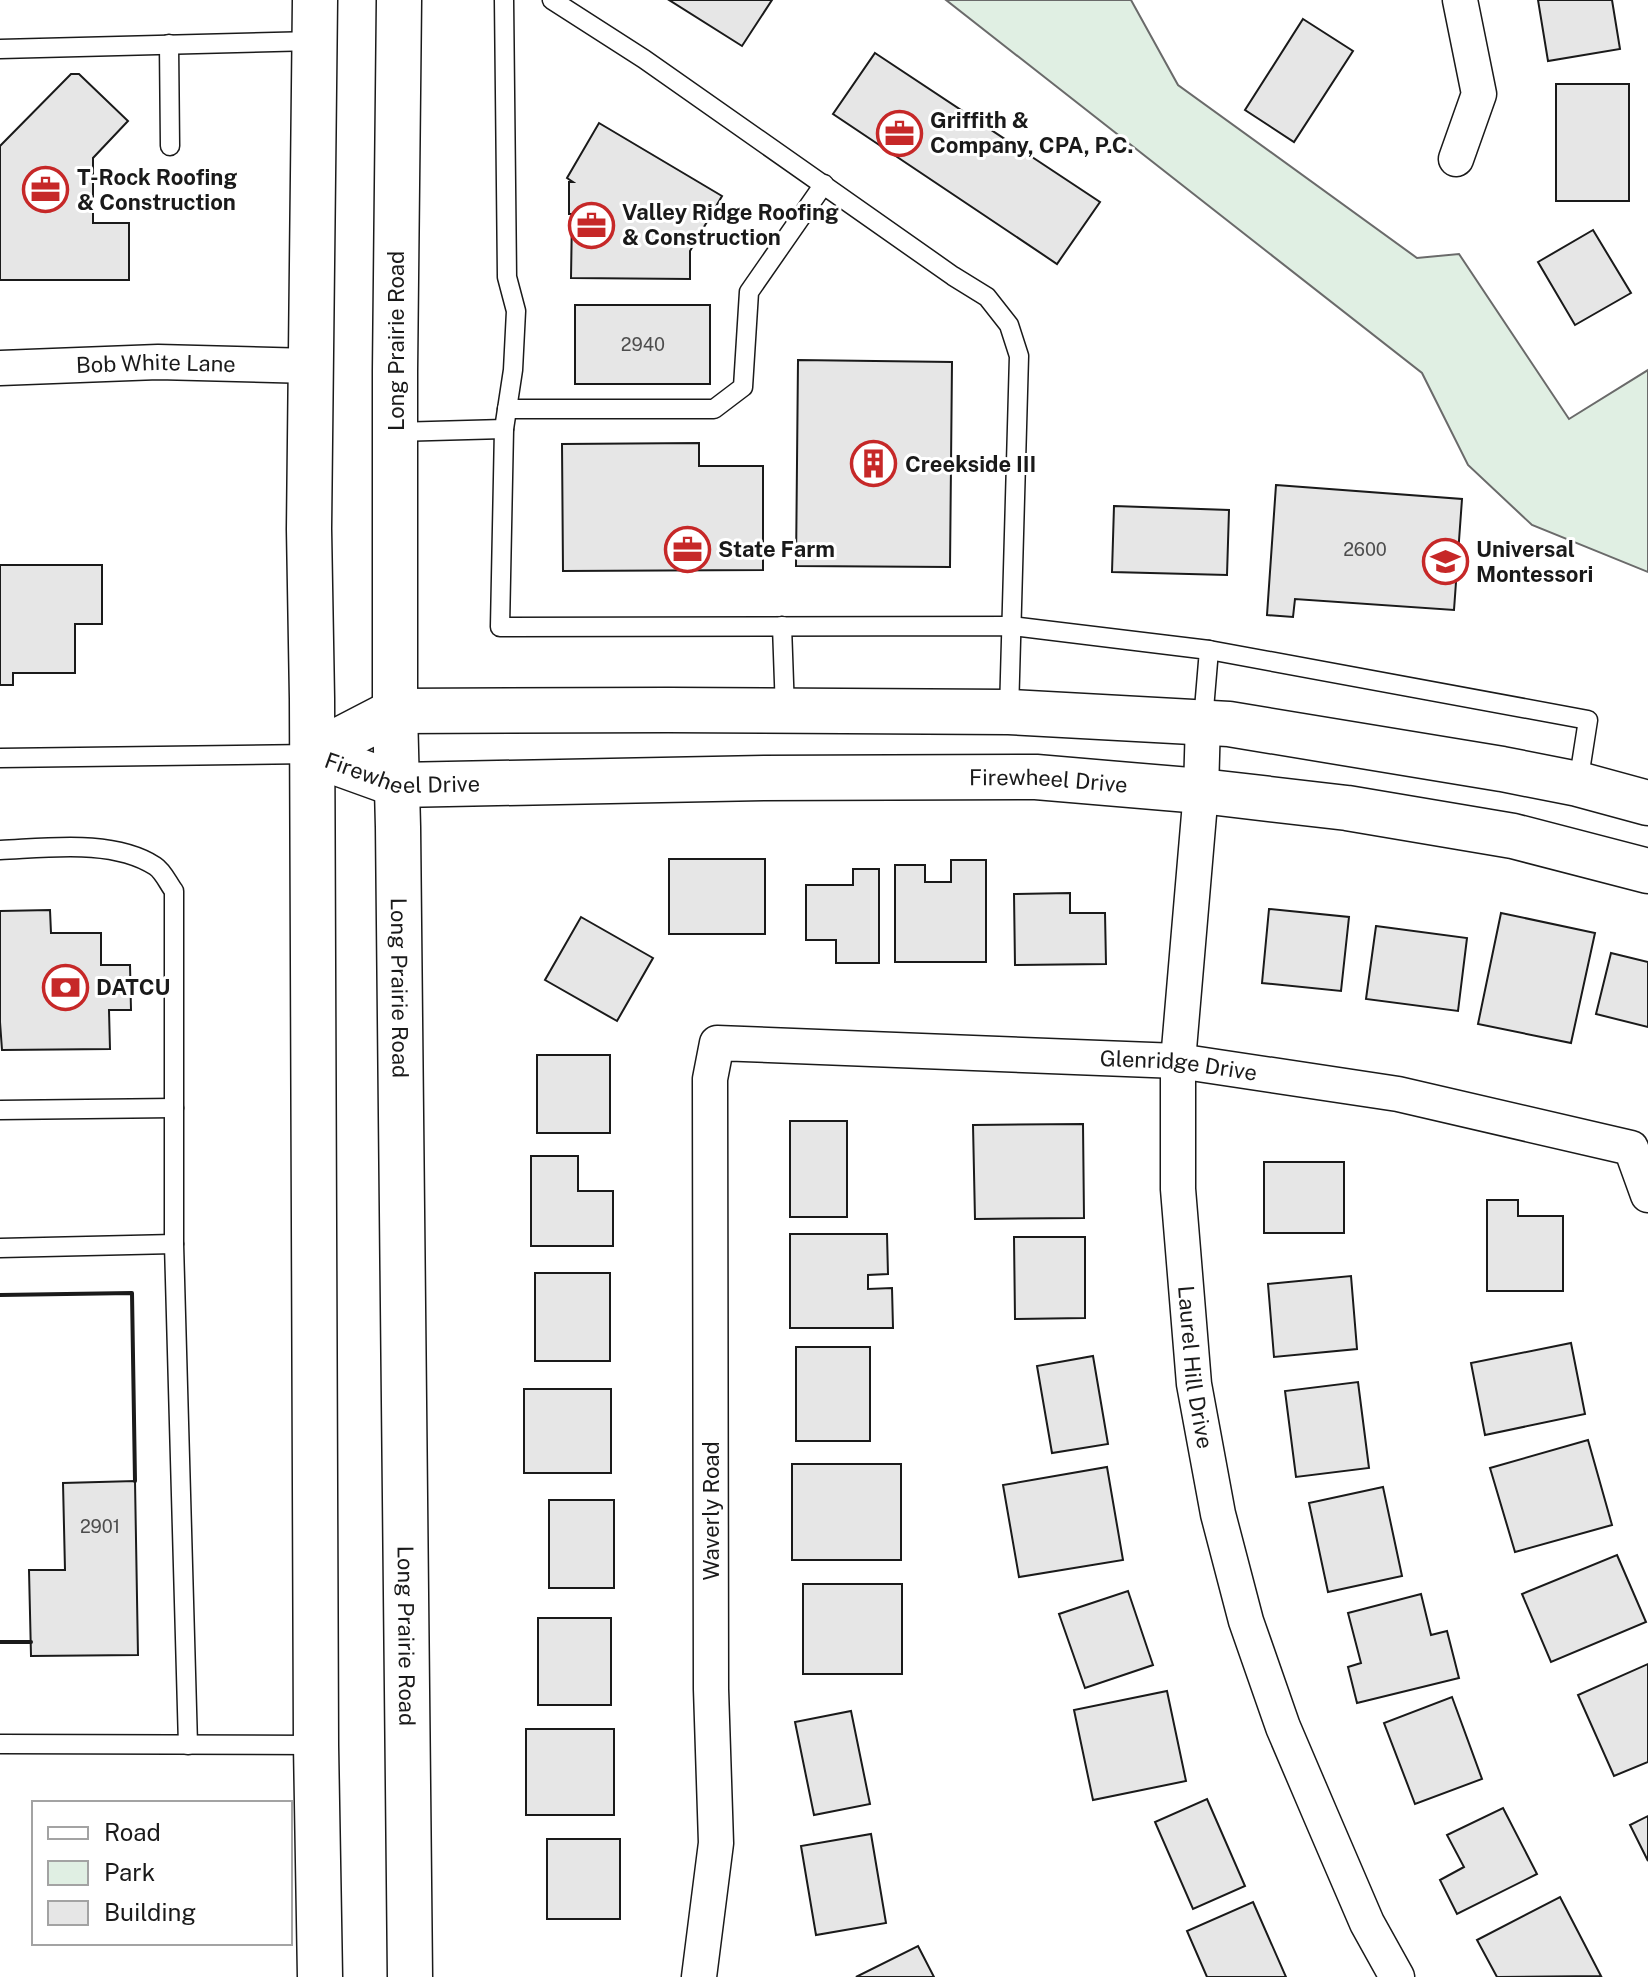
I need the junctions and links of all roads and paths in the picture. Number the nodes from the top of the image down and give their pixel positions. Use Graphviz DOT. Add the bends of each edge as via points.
graph roads {
  1 [pos="399,0"];
  2 [pos="504,0"];
  3 [pos="552,0"];
  4 [pos="1460,0"];
  5 [pos="314,20"];
  6 [pos="169,44"];
  7 [pos="0,49"];
  8 [pos="170,146"];
  9 [pos="1456,159"];
  10 [pos="824,184"];
  11 [pos="311,366"];
  12 [pos="0,368"];
  13 [pos="507,409"];
  14 [pos="504,429"];
  15 [pos="395,432"];
  16 [pos="782,626"];
  17 [pos="1012,626"];
  18 [pos="1209,650"];
  19 [pos="395,711"];
  20 [pos="785,711"];
  21 [pos="1009,712"];
  22 [pos="1203,721"];
  23 [pos="312,754"];
  24 [pos="0,758"];
  25 [pos="1578,784"];
  26 [pos="398,785"];
  27 [pos="1201,791"];
  28 [pos="1648,803"];
  29 [pos="0,850"];
  30 [pos="1648,871"];
  31 [pos="717,1043"];
  32 [pos="1178,1061"];
  33 [pos="174,1108"];
  34 [pos="0,1110"];
  35 [pos="1648,1195"];
  36 [pos="174,1244"];
  37 [pos="0,1248"];
  38 [pos="0,1744"];
  39 [pos="188,1745"];
  40 [pos="316,1745"];
  41 [pos="320,1977"];
  42 [pos="410,1977"];
  43 [pos="699,1977"];
  44 [pos="1397,1977"];
  1 -- 15 [label="main road, Long Prairie Road"];
  2 -- 13 [label="lane" via="507,277 516,311"];
  3 -- 10 [label="lane"];
  4 -- 9 [label="street" via="1479,94"];
  5 -- 6 [label="lane"];
  5 -- 11 [label="main road"];
  6 -- 7 [label="lane"];
  6 -- 8 [label="lane"];
  10 -- 13 [label="lane" via="749,292 743,387 714,409"];
  10 -- 17 [label="lane" via="987,297 1009,325 1019,356"];
  11 -- 12 [label="street, Bob White Lane" via="158,362"];
  11 -- 23 [label="main road"];
  13 -- 14 [label="lane"];
  14 -- 15 [label="lane"];
  14 -- 16 [label="lane" via="500,627"];
  15 -- 19 [label="main road, Long Prairie Road"];
  16 -- 17 [label="lane"];
  16 -- 20 [label="lane"];
  17 -- 18 [label="lane"];
  17 -- 21 [label="lane"];
  18 -- 22 [label="lane"];
  18 -- 25 [label="lane" via="1588,720"];
  19 -- 20 [label="main road, Firewheel Drive"];
  19 -- 23 [label="main road, Firewheel Drive"];
  19 -- 26 [label="main road, Long Prairie Road"];
  20 -- 21 [label="main road, Firewheel Drive"];
  21 -- 22 [label="main road, Firewheel Drive"];
  22 -- 25 [label="main road, Firewheel Drive"];
  22 -- 27 [label="street, Laurel Hill Drive"];
  23 -- 24 [label="lane"];
  23 -- 26 [label="main road, Firewheel Drive"];
  23 -- 40 [label="main road"];
  25 -- 28 [label="main road, Firewheel Drive"];
  26 -- 27 [label="main road, Firewheel Drive" via="1036,777"];
  26 -- 42 [label="main road, Long Prairie Road"];
  27 -- 30 [label="main road, Firewheel Drive" via="1347,808 1513,836"];
  27 -- 32 [label="street, Laurel Hill Drive"];
  29 -- 33 [label="lane" via="104,849 158,867 174,891"];
  31 -- 32 [label="street, Glenridge Drive"];
  31 -- 43 [label="street, Waverly Road" via="710,1079 716,1843"];
  32 -- 35 [label="street, Glenridge Drive" via="1398,1094 1631,1148"];
  32 -- 44 [label="street, Laurel Hill Drive" via="1178,1189 1194,1384 1218,1514 1246,1621 1283,1727 1367,1923"];
  33 -- 34 [label="lane"];
  33 -- 36 [label="lane"];
  36 -- 37 [label="lane"];
  36 -- 39 [label="lane"];
  38 -- 39 [label="lane"];
  39 -- 40 [label="lane"];
  40 -- 41 [label="main road"];
}
